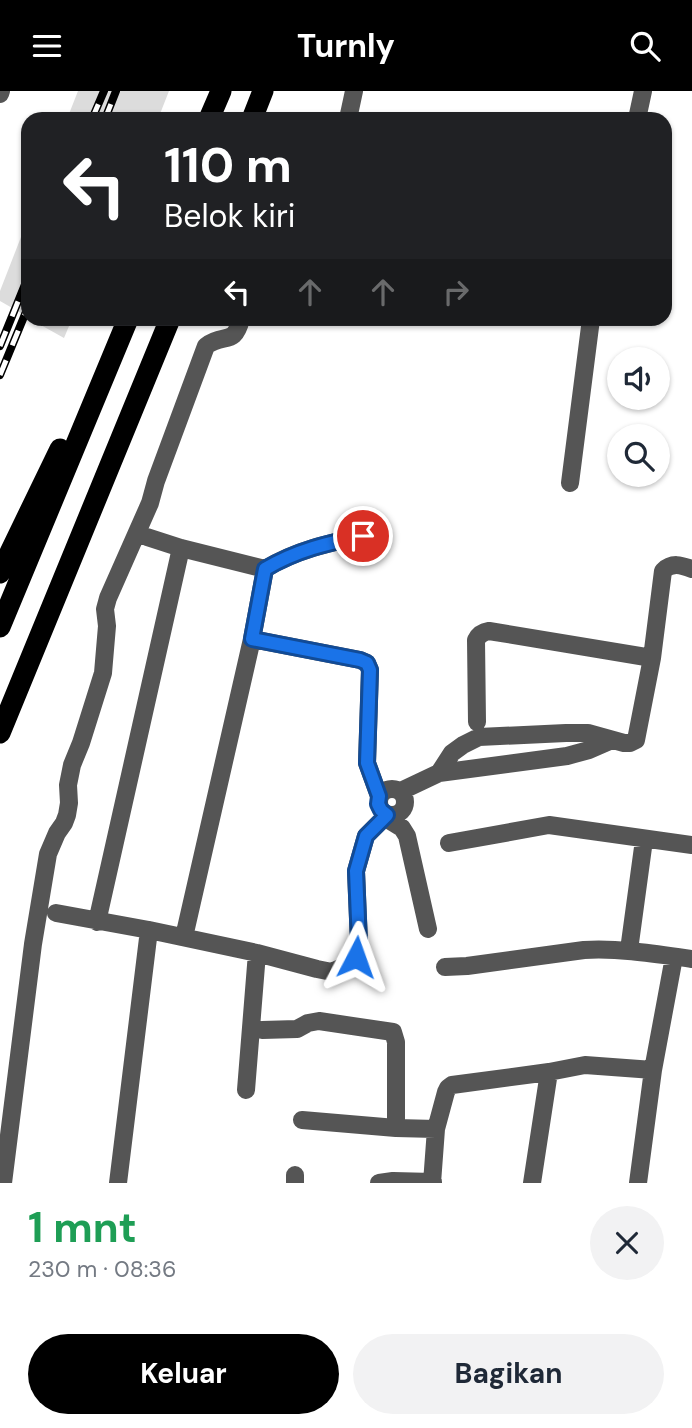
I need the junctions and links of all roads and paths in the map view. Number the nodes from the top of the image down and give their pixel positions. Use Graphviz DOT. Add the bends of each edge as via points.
graph roads {
  1 [pos="221,91"];
  2 [pos="264,91"];
  3 [pos="354,91"];
  4 [pos="643,91"];
  5 [pos="212,112"];
  6 [pos="255,112"];
  7 [pos="350,112"];
  8 [pos="638,112"];
  9 [pos="119,326"];
  10 [pos="125,326"];
  11 [pos="167,326"];
  12 [pos="239,326"];
  13 [pos="590,326"];
  14 [pos="570,483"];
  15 [pos="363,536"];
  16 [pos="147,537"];
  17 [pos="181,548"];
  18 [pos="265,569"];
  19 [pos="692,569"];
  20 [pos="0,573"];
  21 [pos="0,627"];
  22 [pos="252,639"];
  23 [pos="652,658"];
  24 [pos="477,722"];
  25 [pos="0,733"];
  26 [pos="612,740"];
  27 [pos="439,773"];
  28 [pos="401,791"];
  29 [pos="379,796"];
  30 [pos="386,816"];
  31 [pos="645,839"];
  32 [pos="449,843"];
  33 [pos="692,845"];
  34 [pos="56,913"];
  35 [pos="97,922"];
  36 [pos="428,929"];
  37 [pos="149,930"];
  38 [pos="184,937"];
  39 [pos="629,950"];
  40 [pos="257,953"];
  41 [pos="683,958"];
  42 [pos="445,967"];
  43 [pos="262,1030"];
  44 [pos="653,1070"];
  45 [pos="549,1072"];
  46 [pos="246,1090"];
  47 [pos="302,1120"];
  48 [pos="396,1128"];
  49 [pos="436,1129"];
  50 [pos="433,1182"];
  51 [pos="3,1183"];
  52 [pos="118,1183"];
  53 [pos="379,1183"];
  54 [pos="532,1183"];
  55 [pos="638,1183"];
  1 -- 5 [label="highway"];
  2 -- 6 [label="highway"];
  3 -- 7 [label="street"];
  4 -- 8 [label="street"];
  9 -- 20 [label="highway"];
  10 -- 21 [label="highway"];
  11 -- 25 [label="highway"];
  12 -- 51 [label="street" via="233,337 206,346 150,503 108,598 103,673 72,765 67,815 48,854"];
  13 -- 14 [label="street"];
  15 -- 18 [label="street" via="314,546"];
  16 -- 17 [label="street"];
  17 -- 18 [label="street"];
  17 -- 35 [label="street"];
  18 -- 22 [label="street"];
  19 -- 23 [label="street" via="674,564 663,571"];
  22 -- 29 [label="street" via="367,663 367,763"];
  22 -- 38 [label="street"];
  23 -- 24 [label="street" via="485,632 476,640"];
  23 -- 26 [label="street" via="636,740"];
  26 -- 27 [label="street" via="567,756"];
  26 -- 27 [label="street" via="588,733 479,737 452,753"];
  27 -- 28 [label="street"];
  28 -- 29 [label="street" via="393,788"];
  28 -- 30 [label="street" via="403,809"];
  29 -- 30 [label="street" via="378,804"];
  30 -- 36 [label="street" via="407,836"];
  30 -- 40 [label="street" via="366,836 356,871 356,957 332,972"];
  31 -- 32 [label="street" via="549,825"];
  31 -- 33 [label="street"];
  31 -- 39 [label="street"];
  34 -- 35 [label="street"];
  35 -- 37 [label="street"];
  37 -- 38 [label="street"];
  37 -- 52 [label="street"];
  38 -- 40 [label="street"];
  39 -- 41 [label="street"];
  39 -- 42 [label="street" via="584,950"];
  40 -- 46 [label="street"];
  41 -- 44 [label="street"];
  43 -- 48 [label="street" via="298,1029 319,1021 393,1032"];
  44 -- 45 [label="street" via="585,1065"];
  44 -- 55 [label="street"];
  45 -- 49 [label="street" via="453,1085 448,1088"];
  45 -- 54 [label="street"];
  47 -- 48 [label="street"];
  48 -- 49 [label="street"];
  49 -- 50 [label="street"];
  50 -- 53 [label="street"];
}
